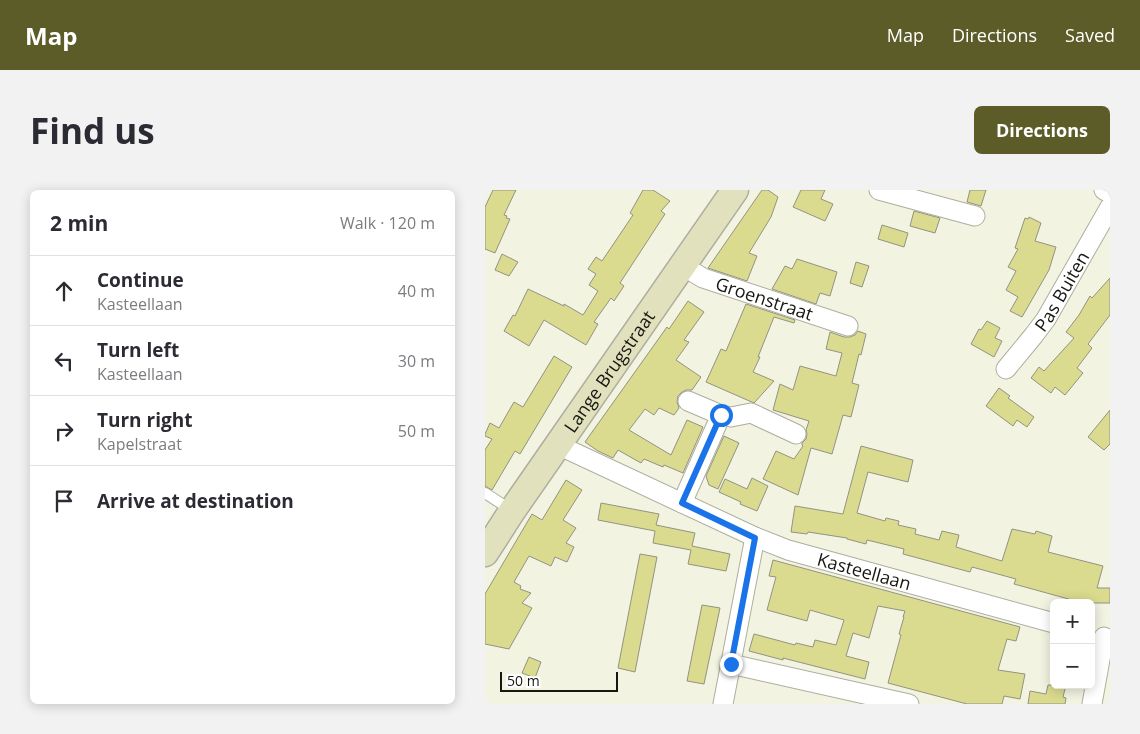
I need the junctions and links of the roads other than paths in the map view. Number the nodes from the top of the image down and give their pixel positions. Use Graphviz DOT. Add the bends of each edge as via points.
graph roads {
  1 [pos="735,190"];
  2 [pos="879,190"];
  3 [pos="1104,190"];
  4 [pos="1110,193"];
  5 [pos="1110,207"];
  6 [pos="975,216"];
  7 [pos="683,266"];
  8 [pos="848,326"];
  9 [pos="1006,368"];
  10 [pos="688,401"];
  11 [pos="721,415"];
  12 [pos="796,434"];
  13 [pos="558,445"];
  14 [pos="485,493"];
  15 [pos="682,503"];
  16 [pos="513,510"];
  17 [pos="755,538"];
  18 [pos="485,553"];
  19 [pos="1050,622"];
  20 [pos="1102,636"];
  21 [pos="731,664"];
  22 [pos="723,704"];
  23 [pos="909,704"];
  24 [pos="1092,704"];
  1 -- 7 [label="street, Lange Brugstraat"];
  2 -- 6 [label="street"];
  3 -- 4 [label="street"];
  5 -- 9 [label="street, Pas Buiten" via="1046,319"];
  7 -- 8 [label="street, Groenstraat" via="703,278"];
  7 -- 13 [label="street, Lange Brugstraat"];
  10 -- 11 [label="street"];
  11 -- 12 [label="street" via="731,417 751,413"];
  11 -- 15 [label="street"];
  13 -- 15 [label="street, Kasteellaan"];
  13 -- 16 [label="street, Lange Brugstraat"];
  14 -- 16 [label="lane"];
  15 -- 17 [label="street, Kasteellaan"];
  16 -- 18 [label="street, Lange Brugstraat"];
  17 -- 19 [label="street, Kasteellaan" via="788,550"];
  17 -- 21 [label="street"];
  20 -- 24 [label="street"];
  21 -- 22 [label="street"];
  21 -- 23 [label="street"];
}
